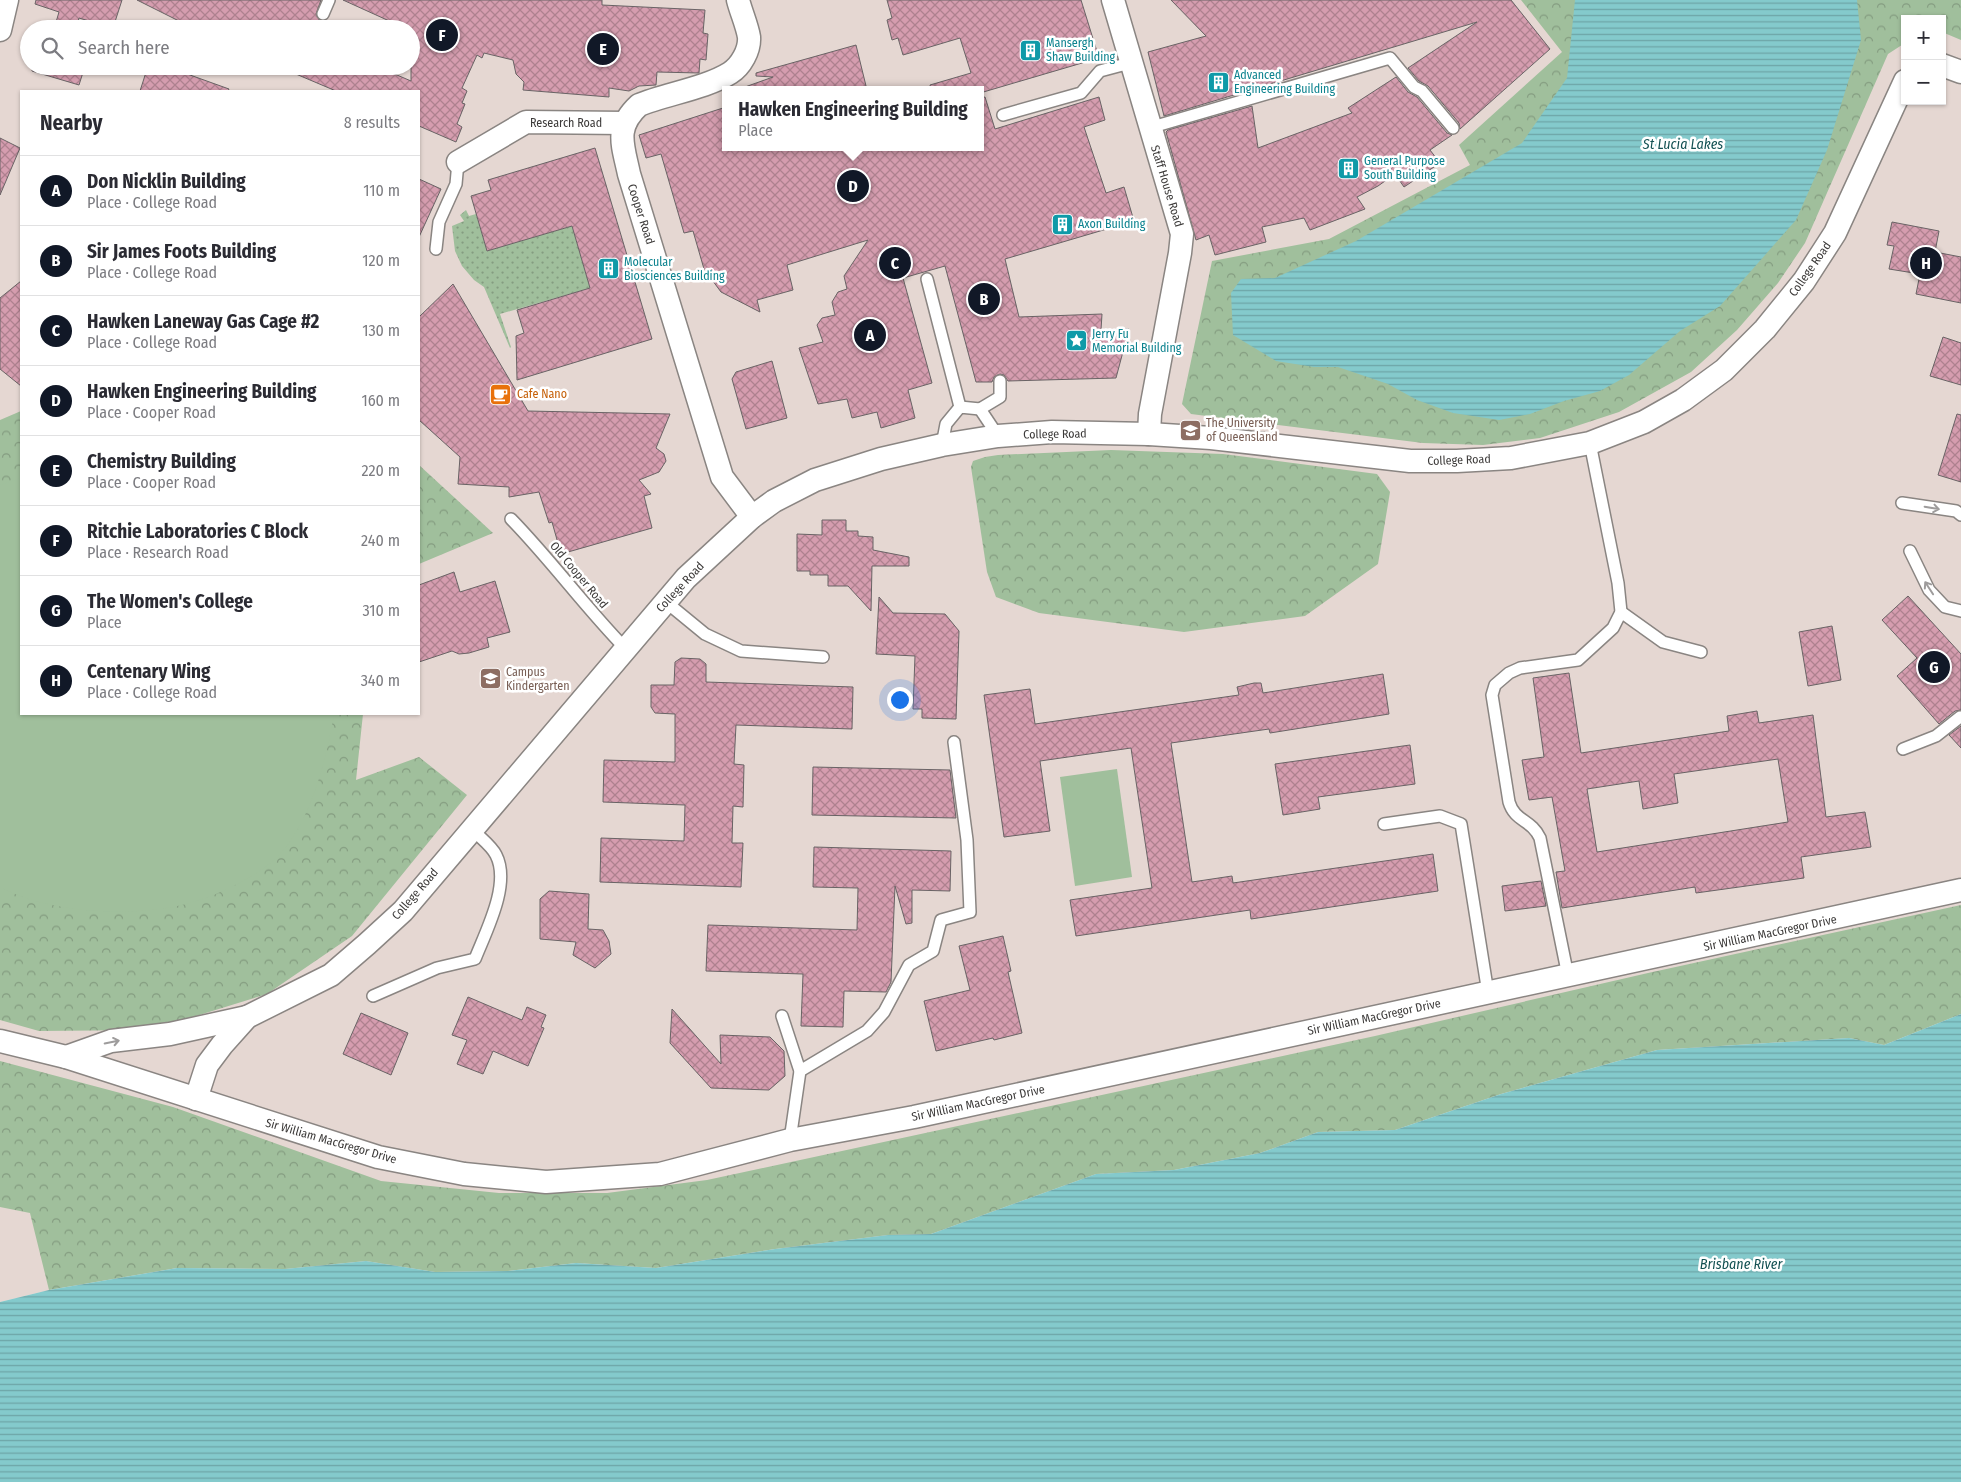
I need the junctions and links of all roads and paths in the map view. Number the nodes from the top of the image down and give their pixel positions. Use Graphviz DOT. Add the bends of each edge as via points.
graph roads {
  1 [pos="8,0"];
  2 [pos="329,0"];
  3 [pos="738,0"];
  4 [pos="1112,0"];
  5 [pos="324,14"];
  6 [pos="0,30"];
  7 [pos="1130,63"];
  8 [pos="1946,66"];
  9 [pos="1961,72"];
  10 [pos="1901,89"];
  11 [pos="1003,115"];
  12 [pos="625,123"];
  13 [pos="1149,128"];
  14 [pos="1453,128"];
  15 [pos="458,162"];
  16 [pos="436,249"];
  17 [pos="927,279"];
  18 [pos="1000,381"];
  19 [pos="960,407"];
  20 [pos="980,409"];
  21 [pos="1149,434"];
  22 [pos="998,436"];
  23 [pos="1590,443"];
  24 [pos="942,444"];
  25 [pos="1902,503"];
  26 [pos="1961,515"];
  27 [pos="752,517"];
  28 [pos="511,519"];
  29 [pos="1910,551"];
  30 [pos="666,602"];
  31 [pos="1621,612"];
  32 [pos="1961,612"];
  33 [pos="625,648"];
  34 [pos="1701,652"];
  35 [pos="823,657"];
  36 [pos="1960,718"];
  37 [pos="954,742"];
  38 [pos="1904,750"];
  39 [pos="1384,824"];
  40 [pos="472,829"];
  41 [pos="1961,890"];
  42 [pos="1568,976"];
  43 [pos="1488,993"];
  44 [pos="373,996"];
  45 [pos="782,1016"];
  46 [pos="247,1017"];
  47 [pos="0,1041"];
  48 [pos="66,1057"];
  49 [pos="800,1071"];
  50 [pos="196,1099"];
  51 [pos="790,1140"];
  1 -- 6 [label="street"];
  2 -- 5 [label="lane"];
  3 -- 12 [label="street" via="749,36 748,46 737,68 718,79 639,105"];
  4 -- 7 [label="street, Staff House Road"];
  7 -- 11 [label="lane" via="1100,71 1080,92"];
  7 -- 13 [label="street, Staff House Road"];
  8 -- 9 [label="street"];
  10 -- 23 [label="street, College Road" via="1835,233 1804,281 1765,329 1724,370 1683,400 1644,422"];
  12 -- 15 [label="street, Research Road" via="526,122"];
  12 -- 27 [label="street, Cooper Road" via="621,136 628,174 722,477"];
  13 -- 14 [label="lane" via="1390,58"];
  13 -- 21 [label="street, Staff House Road" via="1182,234"];
  15 -- 16 [label="lane" via="456,184 439,222"];
  17 -- 19 [label="lane"];
  18 -- 20 [label="lane" via="1000,397"];
  19 -- 20 [label="lane"];
  19 -- 24 [label="lane" via="946,424"];
  20 -- 22 [label="lane"];
  21 -- 22 [label="street, College Road" via="1052,432"];
  21 -- 23 [label="street, College Road" via="1211,438 1410,462 1511,458"];
  22 -- 24 [label="street, College Road"];
  23 -- 31 [label="lane"];
  24 -- 27 [label="street, College Road" via="866,463 816,480 774,501"];
  25 -- 26 [label="lane, one-way"];
  27 -- 30 [label="street, College Road" via="686,578"];
  28 -- 33 [label="lane, Old Cooper Road"];
  32 -- 29 [label="lane, one-way" via="1945,607 1929,590"];
  30 -- 33 [label="street, College Road"];
  30 -- 35 [label="lane" via="705,634 741,651"];
  31 -- 34 [label="lane" via="1663,642"];
  31 -- 42 [label="lane" via="1613,628 1578,660 1520,668 1495,686 1492,695 1509,802 1512,812 1535,828 1540,838"];
  33 -- 40 [label="street, College Road"];
  36 -- 38 [label="lane" via="1936,736"];
  37 -- 49 [label="lane" via="967,840 970,912 942,920 933,951 909,965 884,1012 867,1030"];
  39 -- 43 [label="lane" via="1440,816 1461,824"];
  40 -- 44 [label="lane" via="495,853 500,874 498,901 475,959 437,968"];
  40 -- 46 [label="street, College Road" via="402,911 331,975"];
  41 -- 42 [label="street, Sir William MacGregor Drive"];
  42 -- 43 [label="street, Sir William MacGregor Drive"];
  43 -- 51 [label="street, Sir William MacGregor Drive" via="923,1115"];
  45 -- 49 [label="lane"];
  48 -- 46 [label="street, College Road, one-way" via="111,1041 170,1034"];
  46 -- 50 [label="street, College Road" via="207,1065"];
  47 -- 48 [label="street, Sir William MacGregor Drive"];
  48 -- 50 [label="street, Sir William MacGregor Drive"];
  49 -- 51 [label="lane"];
  50 -- 51 [label="street, Sir William MacGregor Drive" via="378,1157 464,1174 546,1182 660,1174"];
}
